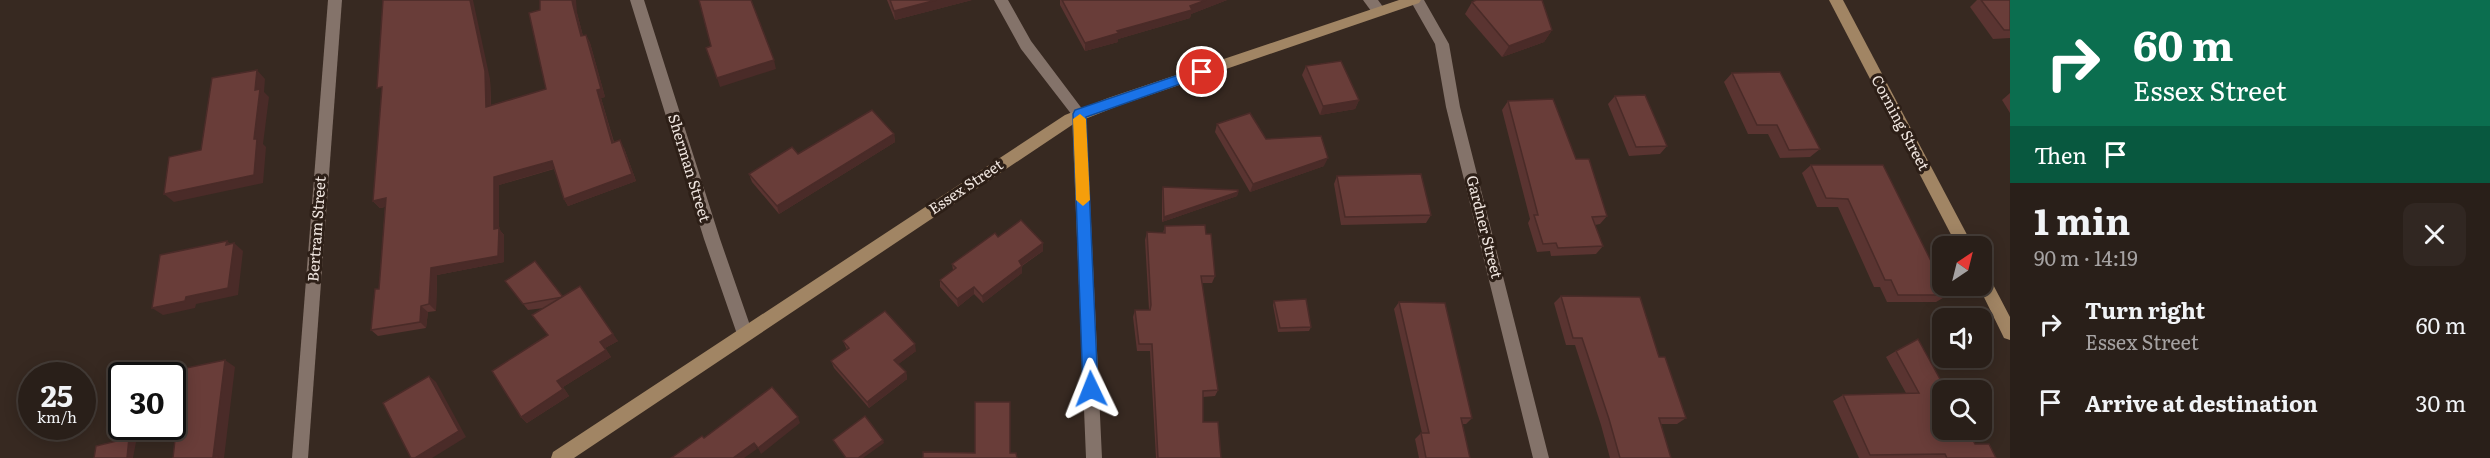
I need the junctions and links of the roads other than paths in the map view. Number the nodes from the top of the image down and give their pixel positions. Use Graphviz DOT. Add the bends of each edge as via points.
graph roads {
  1 [pos="335,0"];
  2 [pos="637,0"];
  3 [pos="1001,0"];
  4 [pos="1415,0"];
  5 [pos="1836,0"];
  6 [pos="1375,6"];
  7 [pos="1080,114"];
  8 [pos="1960,236"];
  9 [pos="1991,296"];
  10 [pos="2010,333"];
  11 [pos="745,334"];
  12 [pos="300,458"];
  13 [pos="559,458"];
  14 [pos="1094,458"];
  15 [pos="1541,458"];
  1 -- 12 [label="street, Bertram Street"];
  2 -- 11 [label="street, Sherman Street"];
  3 -- 7 [label="street" via="1026,45"];
  4 -- 6 [label="main road, Essex Street"];
  4 -- 15 [label="street, Gardner Street" via="1442,44 1454,108"];
  5 -- 8 [label="main road, Corning Street"];
  6 -- 7 [label="main road, Essex Street"];
  7 -- 11 [label="main road, Essex Street"];
  7 -- 14 [label="street"];
  9 -- 10 [label="main road"];
  11 -- 13 [label="main road, Essex Street"];
}
